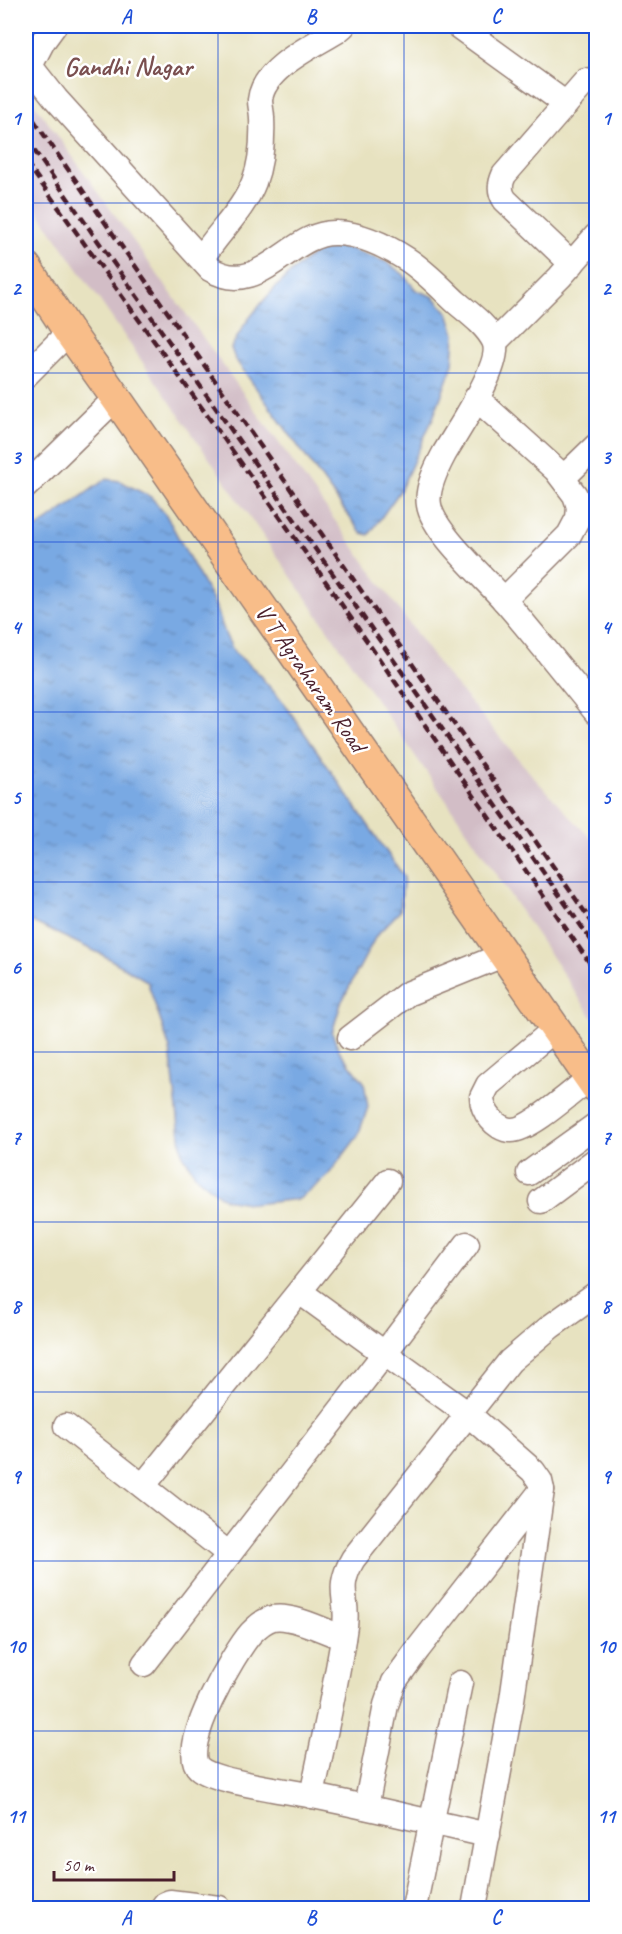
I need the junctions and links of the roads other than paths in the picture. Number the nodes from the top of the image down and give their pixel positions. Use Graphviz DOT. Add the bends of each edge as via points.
graph roads {
  1 [pos="54,26"];
  2 [pos="343,26"];
  3 [pos="458,26"];
  4 [pos="28,64"];
  5 [pos="586,81"];
  6 [pos="567,104"];
  7 [pos="597,236"];
  8 [pos="202,258"];
  9 [pos="572,264"];
  10 [pos="26,267"];
  11 [pos="69,332"];
  12 [pos="495,342"];
  13 [pos="26,375"];
  14 [pos="116,398"];
  15 [pos="476,398"];
  16 [pos="597,446"];
  17 [pos="562,478"];
  18 [pos="26,486"];
  19 [pos="504,600"];
  20 [pos="597,712"];
  21 [pos="503,955"];
  22 [pos="555,1029"];
  23 [pos="350,1038"];
  24 [pos="593,1083"];
  25 [pos="597,1125"];
  26 [pos="597,1160"];
  27 [pos="529,1173"];
  28 [pos="388,1181"];
  29 [pos="541,1201"];
  30 [pos="466,1244"];
  31 [pos="300,1292"];
  32 [pos="597,1294"];
  33 [pos="384,1354"];
  34 [pos="468,1414"];
  35 [pos="66,1426"];
  36 [pos="143,1485"];
  37 [pos="542,1490"];
  38 [pos="229,1554"];
  39 [pos="343,1638"];
  40 [pos="144,1664"];
  41 [pos="460,1683"];
  42 [pos="312,1796"];
  43 [pos="366,1807"];
  44 [pos="432,1822"];
  45 [pos="488,1835"];
  46 [pos="162,1908"];
  47 [pos="219,1908"];
  48 [pos="414,1908"];
  49 [pos="474,1908"];
  1 -- 4 [label="street"];
  2 -- 8 [label="street" via="290,60 265,84 260,102 262,139 254,184"];
  3 -- 6 [label="street"];
  4 -- 8 [label="street"];
  5 -- 6 [label="street"];
  6 -- 9 [label="street" via="504,175 500,190 505,200"];
  7 -- 9 [label="street"];
  8 -- 12 [label="street" via="219,274 239,278 255,274 312,239 336,232 364,238 410,262 484,326"];
  9 -- 12 [label="street"];
  10 -- 11 [label="main road, V T Agraharam Road"];
  11 -- 13 [label="street"];
  11 -- 14 [label="main road, V T Agraharam Road"];
  12 -- 15 [label="street" via="490,375"];
  14 -- 18 [label="street"];
  14 -- 21 [label="main road, V T Agraharam Road"];
  15 -- 17 [label="street"];
  15 -- 19 [label="street" via="438,465 428,494 429,507 438,527"];
  16 -- 17 [label="street"];
  17 -- 19 [label="street" via="579,507 575,527"];
  19 -- 20 [label="street"];
  21 -- 22 [label="main road, V T Agraharam Road"];
  21 -- 23 [label="street" via="407,994"];
  22 -- 24 [label="main road, V T Agraharam Road"];
  22 -- 24 [label="street" via="488,1084 482,1097 486,1113 494,1123 512,1131"];
  25 -- 27 [label="street"];
  26 -- 29 [label="street"];
  28 -- 31 [label="street"];
  30 -- 33 [label="street"];
  31 -- 33 [label="street"];
  31 -- 36 [label="street"];
  32 -- 34 [label="street" via="510,1361"];
  33 -- 34 [label="street"];
  33 -- 38 [label="street"];
  34 -- 37 [label="street" via="532,1471"];
  34 -- 39 [label="street" via="346,1571"];
  35 -- 36 [label="street"];
  36 -- 38 [label="street"];
  37 -- 43 [label="street" via="394,1682"];
  37 -- 45 [label="street"];
  38 -- 40 [label="street"];
  39 -- 42 [label="street"];
  39 -- 42 [label="street" via="291,1619 274,1617 262,1622 238,1651 196,1734 195,1764 208,1774"];
  41 -- 44 [label="street"];
  42 -- 43 [label="street"];
  43 -- 44 [label="street"];
  44 -- 45 [label="street"];
  44 -- 48 [label="street"];
  45 -- 49 [label="street"];
  46 -- 47 [label="street" via="170,1902"];
}
